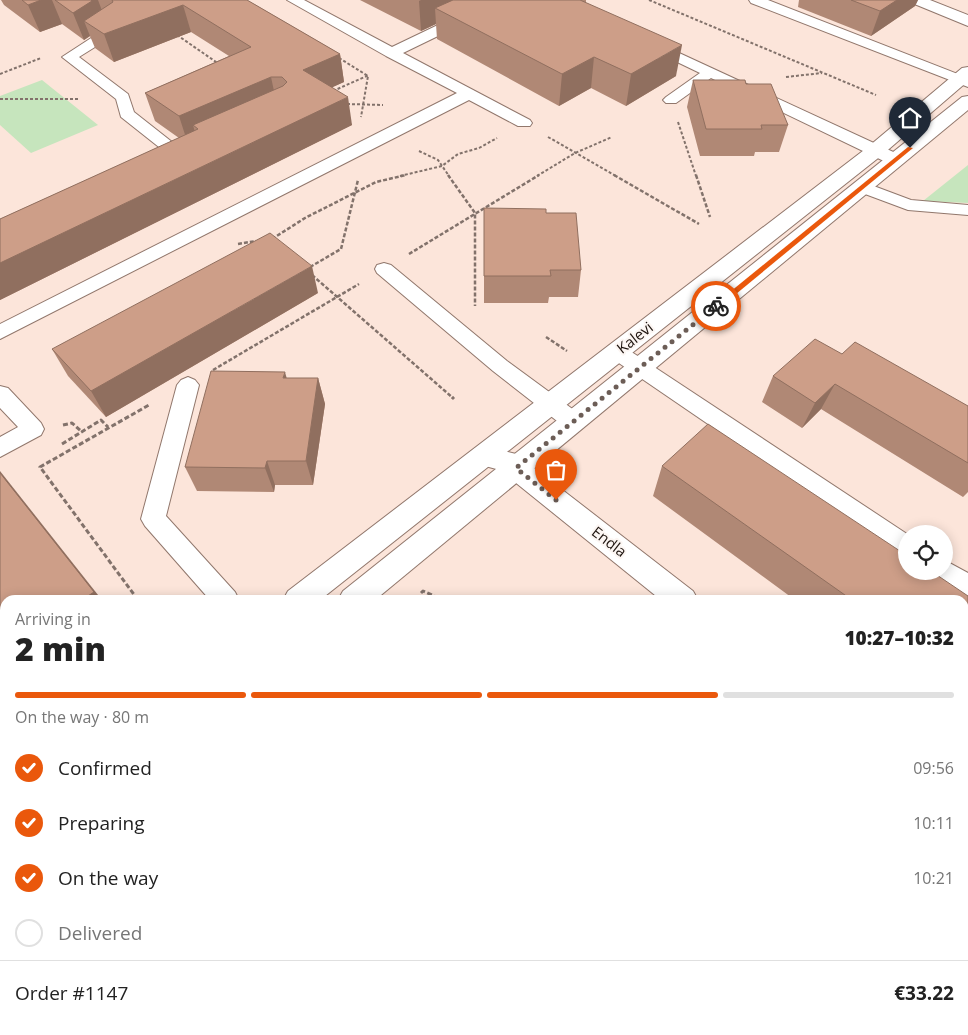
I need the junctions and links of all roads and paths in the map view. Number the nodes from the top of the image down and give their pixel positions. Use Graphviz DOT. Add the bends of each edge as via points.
graph roads {
  1 [pos="294,0"];
  2 [pos="501,0"];
  3 [pos="649,0"];
  4 [pos="756,0"];
  5 [pos="917,0"];
  6 [pos="941,0"];
  7 [pos="968,8"];
  8 [pos="968,21"];
  9 [pos="104,22"];
  10 [pos="175,34"];
  11 [pos="638,38"];
  12 [pos="335,55"];
  13 [pos="398,56"];
  14 [pos="69,57"];
  15 [pos="224,67"];
  16 [pos="710,72"];
  17 [pos="0,74"];
  18 [pos="368,76"];
  19 [pos="966,84"];
  20 [pos="327,94"];
  21 [pos="468,94"];
  22 [pos="876,96"];
  23 [pos="671,100"];
  24 [pos="353,116"];
  25 [pos="524,123"];
  26 [pos="389,135"];
  27 [pos="612,137"];
  28 [pos="367,146"];
  29 [pos="197,149"];
  30 [pos="575,152"];
  31 [pos="180,156"];
  32 [pos="885,156"];
  33 [pos="162,165"];
  34 [pos="442,166"];
  35 [pos="863,187"];
  36 [pos="355,193"];
  37 [pos="968,210"];
  38 [pos="475,213"];
  39 [pos="710,217"];
  40 [pos="699,224"];
  41 [pos="265,240"];
  42 [pos="257,241"];
  43 [pos="250,248"];
  44 [pos="384,269"];
  45 [pos="338,296"];
  46 [pos="0,332"];
  47 [pos="475,344"];
  48 [pos="616,352"];
  49 [pos="641,368"];
  50 [pos="188,385"];
  51 [pos="0,394"];
  52 [pos="454,399"];
  53 [pos="550,404"];
  54 [pos="574,422"];
  55 [pos="108,427"];
  56 [pos="60,445"];
  57 [pos="0,448"];
  58 [pos="52,450"];
  59 [pos="483,456"];
  60 [pos="59,457"];
  61 [pos="516,468"];
  62 [pos="898,541"];
  63 [pos="953,577"];
  64 [pos="968,587"];
  65 [pos="134,595"];
  66 [pos="221,595"];
  67 [pos="304,595"];
  68 [pos="359,595"];
  69 [pos="418,595"];
  70 [pos="432,595"];
  71 [pos="677,595"];
  1 -- 13 [label="lane"];
  2 -- 13 [label="lane"];
  3 -- 22 [label="path"];
  4 -- 19 [label="lane"];
  5 -- 8 [label="main road"];
  6 -- 7 [label="main road"];
  9 -- 14 [label="lane" via="114,29"];
  10 -- 15 [label="path"];
  11 -- 16 [label="lane"];
  12 -- 18 [label="path"];
  13 -- 18 [label="path"];
  13 -- 21 [label="lane"];
  14 -- 17 [label="path" via="43,57"];
  14 -- 31 [label="lane" via="123,97 127,114"];
  16 -- 23 [label="lane"];
  16 -- 32 [label="lane"];
  18 -- 20 [label="path"];
  18 -- 24 [label="path" via="361,120"];
  19 -- 32 [label="main road, Kalevi"];
  21 -- 25 [label="lane"];
  21 -- 26 [label="lane"];
  23 -- 39 [label="path"];
  25 -- 30 [label="path"];
  25 -- 34 [label="path" via="479,148 458,154"];
  26 -- 28 [label="lane"];
  26 -- 34 [label="path" via="438,160"];
  27 -- 30 [label="path"];
  28 -- 36 [label="path"];
  28 -- 46 [label="lane"];
  29 -- 31 [label="lane"];
  30 -- 38 [label="path"];
  30 -- 40 [label="path"];
  31 -- 33 [label="lane"];
  32 -- 35 [label="main road, Kalevi"];
  32 -- 48 [label="main road, Kalevi"];
  34 -- 36 [label="path" via="376,182"];
  34 -- 38 [label="path"];
  35 -- 37 [label="lane" via="908,205"];
  35 -- 49 [label="main road, Kalevi"];
  36 -- 41 [label="path" via="305,218 273,239"];
  36 -- 45 [label="path" via="341,249 305,269"];
  38 -- 44 [label="path"];
  38 -- 47 [label="path"];
  42 -- 43 [label="path" via="234,245"];
  44 -- 45 [label="path"];
  44 -- 47 [label="lane"];
  45 -- 50 [label="path"];
  45 -- 52 [label="path"];
  47 -- 53 [label="lane"];
  48 -- 49 [label="lane"];
  48 -- 53 [label="main road, Kalevi"];
  49 -- 54 [label="main road, Kalevi"];
  49 -- 62 [label="lane"];
  50 -- 55 [label="path"];
  50 -- 66 [label="lane" via="153,519"];
  51 -- 57 [label="lane" via="33,429"];
  53 -- 54 [label="lane"];
  53 -- 59 [label="main road, Kalevi"];
  54 -- 61 [label="main road, Kalevi"];
  55 -- 56 [label="path" via="101,420"];
  55 -- 60 [label="path"];
  58 -- 60 [label="path"];
  59 -- 61 [label="main road, Endla" via="507,461"];
  59 -- 67 [label="main road, Kalevi"];
  60 -- 65 [label="path" via="40,467"];
  61 -- 68 [label="main road, Kalevi"];
  61 -- 71 [label="main road, Endla"];
  63 -- 64 [label="lane"];
  69 -- 70 [label="path" via="423,591"];
}
